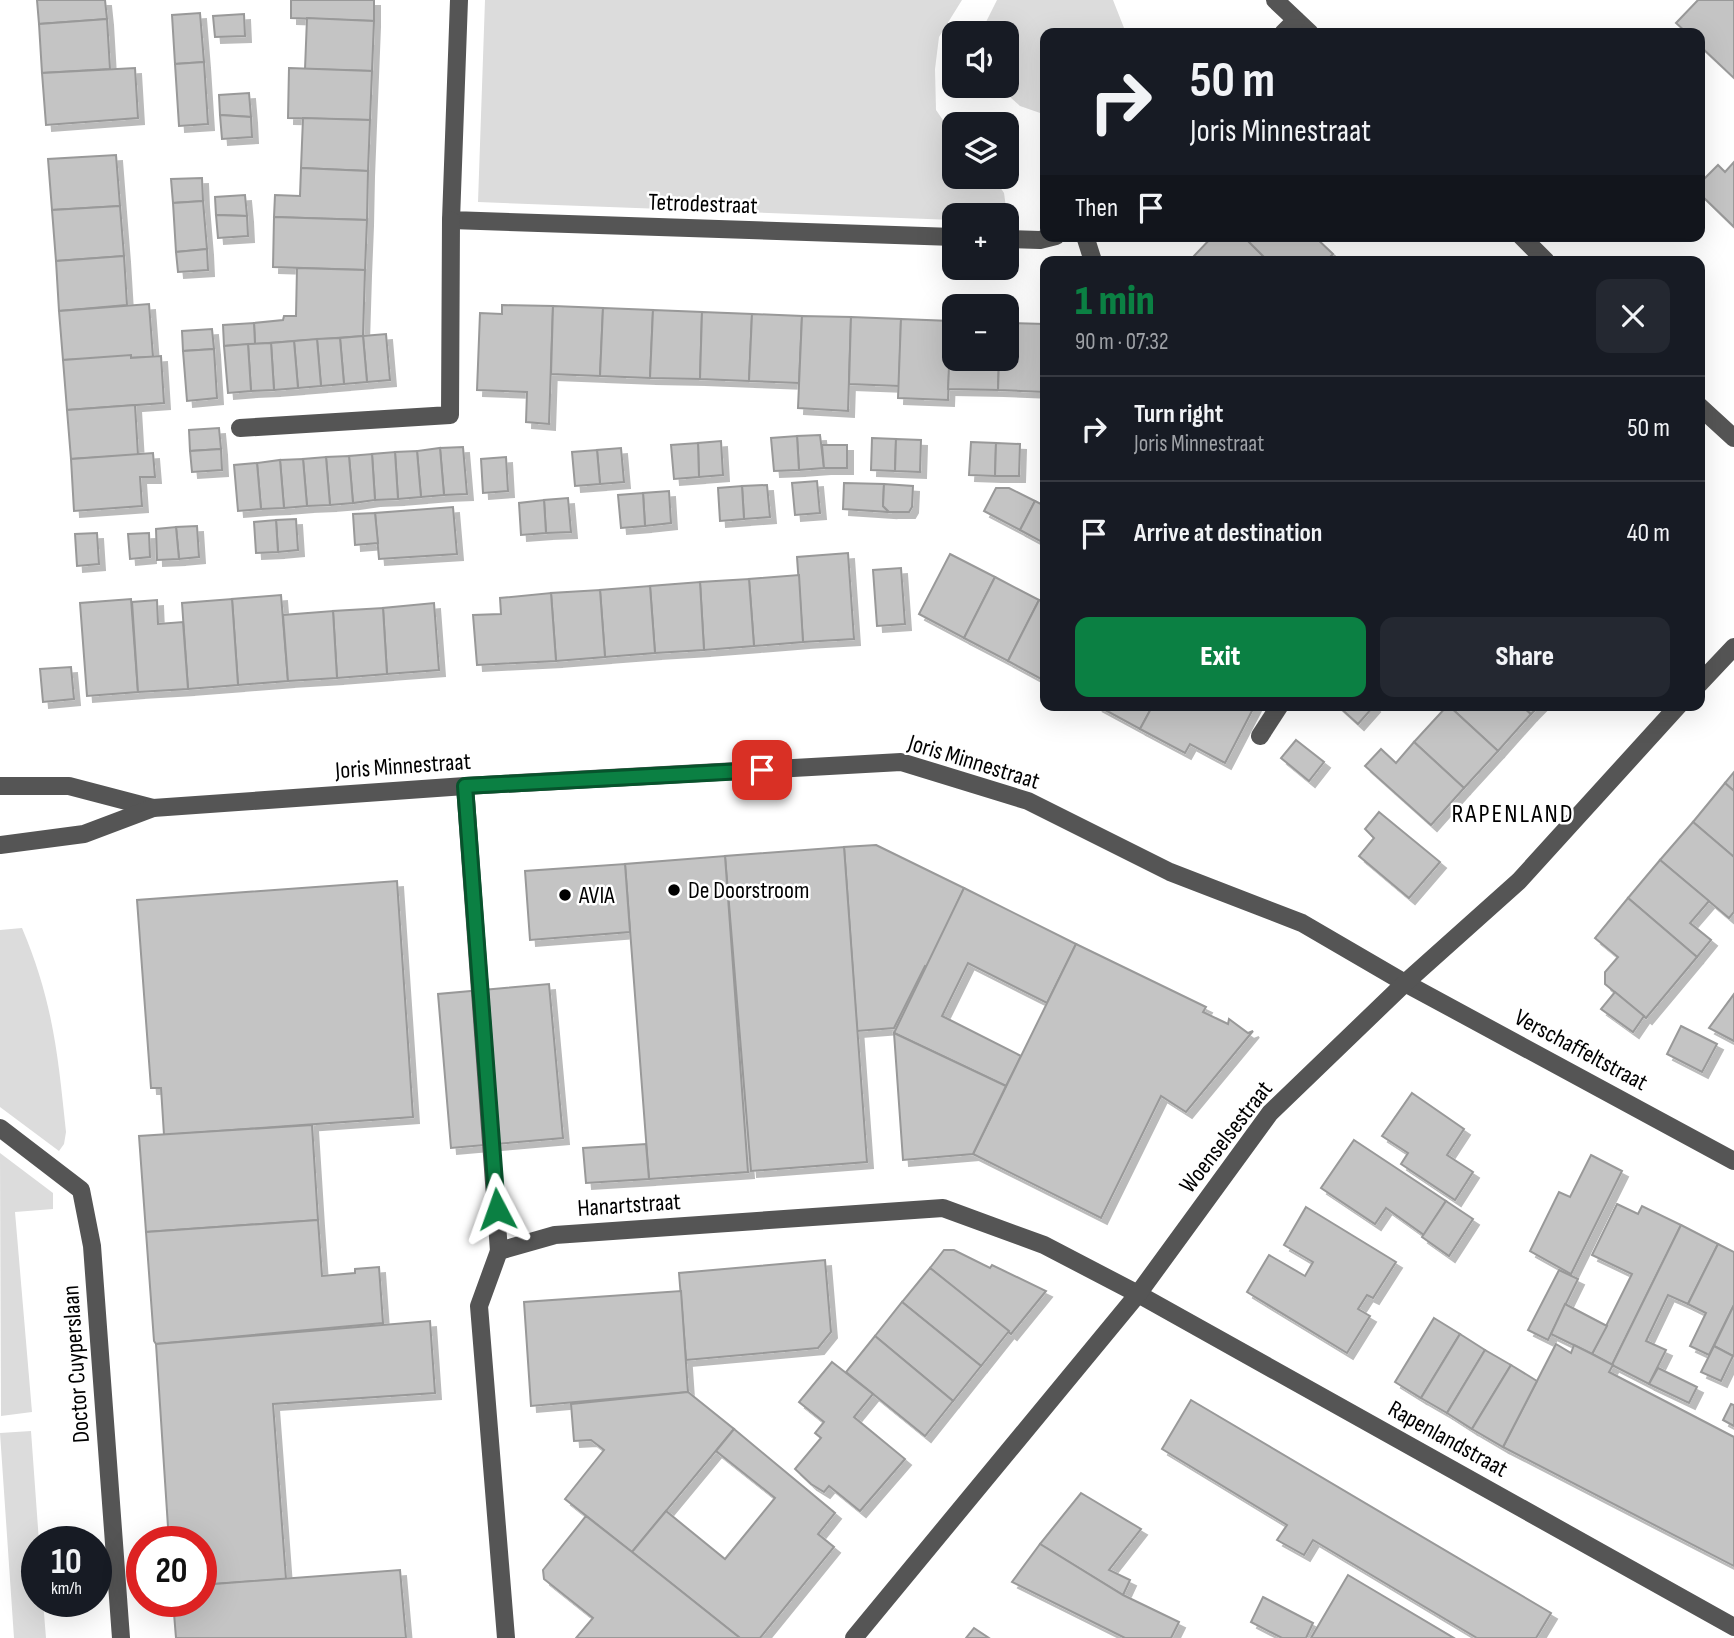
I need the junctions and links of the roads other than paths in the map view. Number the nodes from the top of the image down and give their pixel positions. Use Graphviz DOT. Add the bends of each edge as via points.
graph roads {
  1 [pos="459,0"];
  2 [pos="1275,0"];
  3 [pos="1296,20"];
  4 [pos="1288,28"];
  5 [pos="1305,28"];
  6 [pos="451,220"];
  7 [pos="942,237"];
  8 [pos="1019,239"];
  9 [pos="1040,240"];
  10 [pos="1527,242"];
  11 [pos="1541,256"];
  12 [pos="1705,411"];
  13 [pos="240,428"];
  14 [pos="1734,438"];
  15 [pos="1734,647"];
  16 [pos="1705,678"];
  17 [pos="1276,711"];
  18 [pos="1674,711"];
  19 [pos="1260,736"];
  20 [pos="0,786"];
  21 [pos="465,786"];
  22 [pos="153,808"];
  23 [pos="0,845"];
  24 [pos="1405,983"];
  25 [pos="0,1128"];
  26 [pos="1734,1161"];
  27 [pos="499,1251"];
  28 [pos="1138,1294"];
  29 [pos="1734,1627"];
  30 [pos="121,1638"];
  31 [pos="506,1638"];
  32 [pos="855,1638"];
  1 -- 6 [label="street"];
  2 -- 3 [label="street"];
  3 -- 4 [label="street"];
  3 -- 5 [label="street"];
  6 -- 7 [label="street, Tetrodestraat"];
  6 -- 13 [label="street" via="450,415"];
  8 -- 9 [label="street"];
  10 -- 11 [label="street"];
  12 -- 14 [label="street"];
  15 -- 16 [label="street"];
  17 -- 19 [label="street"];
  18 -- 24 [label="street, Woenselsestraat" via="1519,881"];
  20 -- 22 [label="street, Joris Minnestraat" via="69,786"];
  21 -- 22 [label="street, Joris Minnestraat"];
  21 -- 24 [label="street, Joris Minnestraat" via="901,762 1028,801 1170,872 1302,923"];
  21 -- 27 [label="street"];
  22 -- 23 [label="street, Joris Minnestraat" via="84,835"];
  24 -- 26 [label="street, Verschaffeltstraat"];
  24 -- 28 [label="street, Woenselsestraat" via="1270,1113"];
  25 -- 30 [label="street, Doctor Cuyperslaan" via="81,1190 92,1246"];
  27 -- 28 [label="street, Hanartstraat" via="555,1235 943,1208 1044,1245"];
  27 -- 31 [label="street" via="479,1307"];
  28 -- 29 [label="street, Rapenlandstraat"];
  28 -- 32 [label="street, Woenselsestraat"];
}
